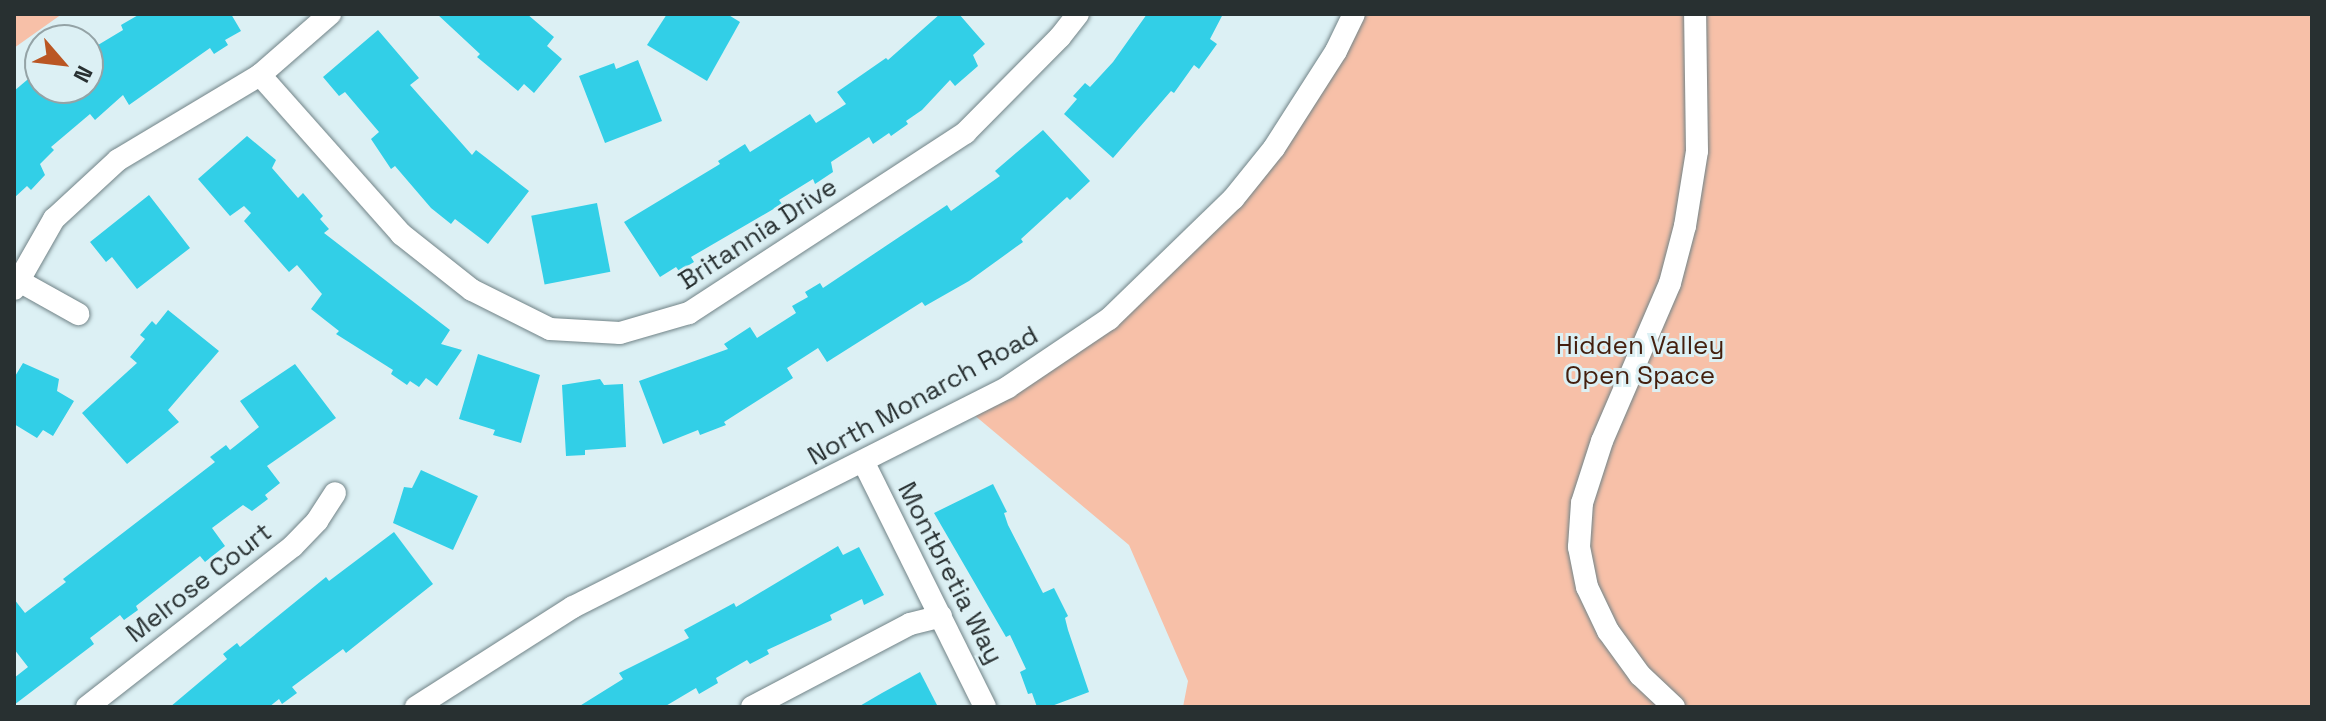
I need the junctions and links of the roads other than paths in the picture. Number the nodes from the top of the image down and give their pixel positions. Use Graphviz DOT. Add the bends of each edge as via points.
graph roads {
  1 [pos="330,14"];
  2 [pos="1078,14"];
  3 [pos="1354,14"];
  4 [pos="1695,14"];
  5 [pos="260,75"];
  6 [pos="16,285"];
  7 [pos="78,314"];
  8 [pos="864,463"];
  9 [pos="335,493"];
  10 [pos="941,616"];
  11 [pos="87,707"];
  12 [pos="416,707"];
  13 [pos="752,707"];
  14 [pos="985,707"];
  15 [pos="1674,707"];
  1 -- 5 [label="street"];
  2 -- 5 [label="street, Britannia Drive" via="965,133 689,313 620,333 550,329 472,290 401,234"];
  3 -- 8 [label="street, North Monarch Road" via="1336,51 1250,179 1109,319 1008,387"];
  4 -- 15 [label="street" via="1697,151 1685,226 1670,283 1598,454 1582,503 1579,547 1587,587 1608,631 1640,675"];
  5 -- 6 [label="street" via="118,160 54,219"];
  6 -- 7 [label="street"];
  8 -- 10 [label="street, Montbretia Way"];
  8 -- 12 [label="street, North Monarch Road" via="573,607"];
  9 -- 11 [label="street, Melrose Court" via="293,546"];
  10 -- 13 [label="street" via="910,624"];
  10 -- 14 [label="street, Montbretia Way"];
}
